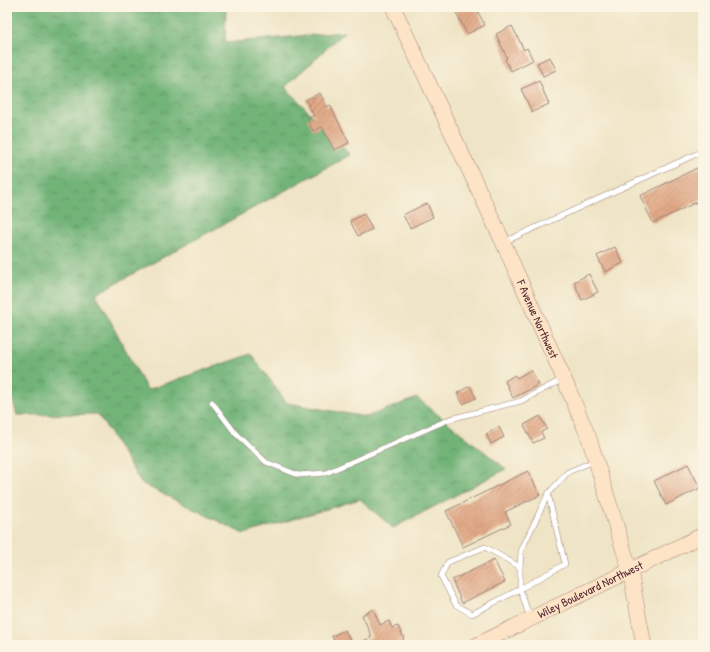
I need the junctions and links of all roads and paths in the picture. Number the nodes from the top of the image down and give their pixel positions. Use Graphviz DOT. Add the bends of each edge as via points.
graph roads {
  1 [pos="394,7"];
  2 [pos="703,150"];
  3 [pos="503,242"];
  4 [pos="564,378"];
  5 [pos="212,402"];
  6 [pos="596,460"];
  7 [pos="548,494"];
  8 [pos="703,535"];
  9 [pos="520,567"];
  10 [pos="630,571"];
  11 [pos="520,589"];
  12 [pos="531,619"];
  13 [pos="477,645"];
  14 [pos="644,645"];
  1 -- 3 [label="main road, F Avenue Northwest"];
  2 -- 3 [label="lane"];
  3 -- 4 [label="main road, F Avenue Northwest"];
  4 -- 5 [label="lane" via="521,401 450,419 326,472 298,475 266,462 236,434"];
  4 -- 6 [label="main road, F Avenue Northwest"];
  6 -- 7 [label="lane" via="568,472"];
  6 -- 10 [label="main road, F Avenue Northwest"];
  7 -- 9 [label="lane" via="521,551"];
  7 -- 11 [label="lane" via="565,564"];
  8 -- 10 [label="main road, Wiley Boulevard Northwest"];
  9 -- 11 [label="lane"];
  9 -- 11 [label="lane" via="484,547 448,562 441,576 456,604 472,614"];
  10 -- 12 [label="main road, Wiley Boulevard Northwest"];
  10 -- 14 [label="main road, F Avenue Northwest"];
  11 -- 12 [label="lane"];
  12 -- 13 [label="main road, Wiley Boulevard Northwest"];
}
